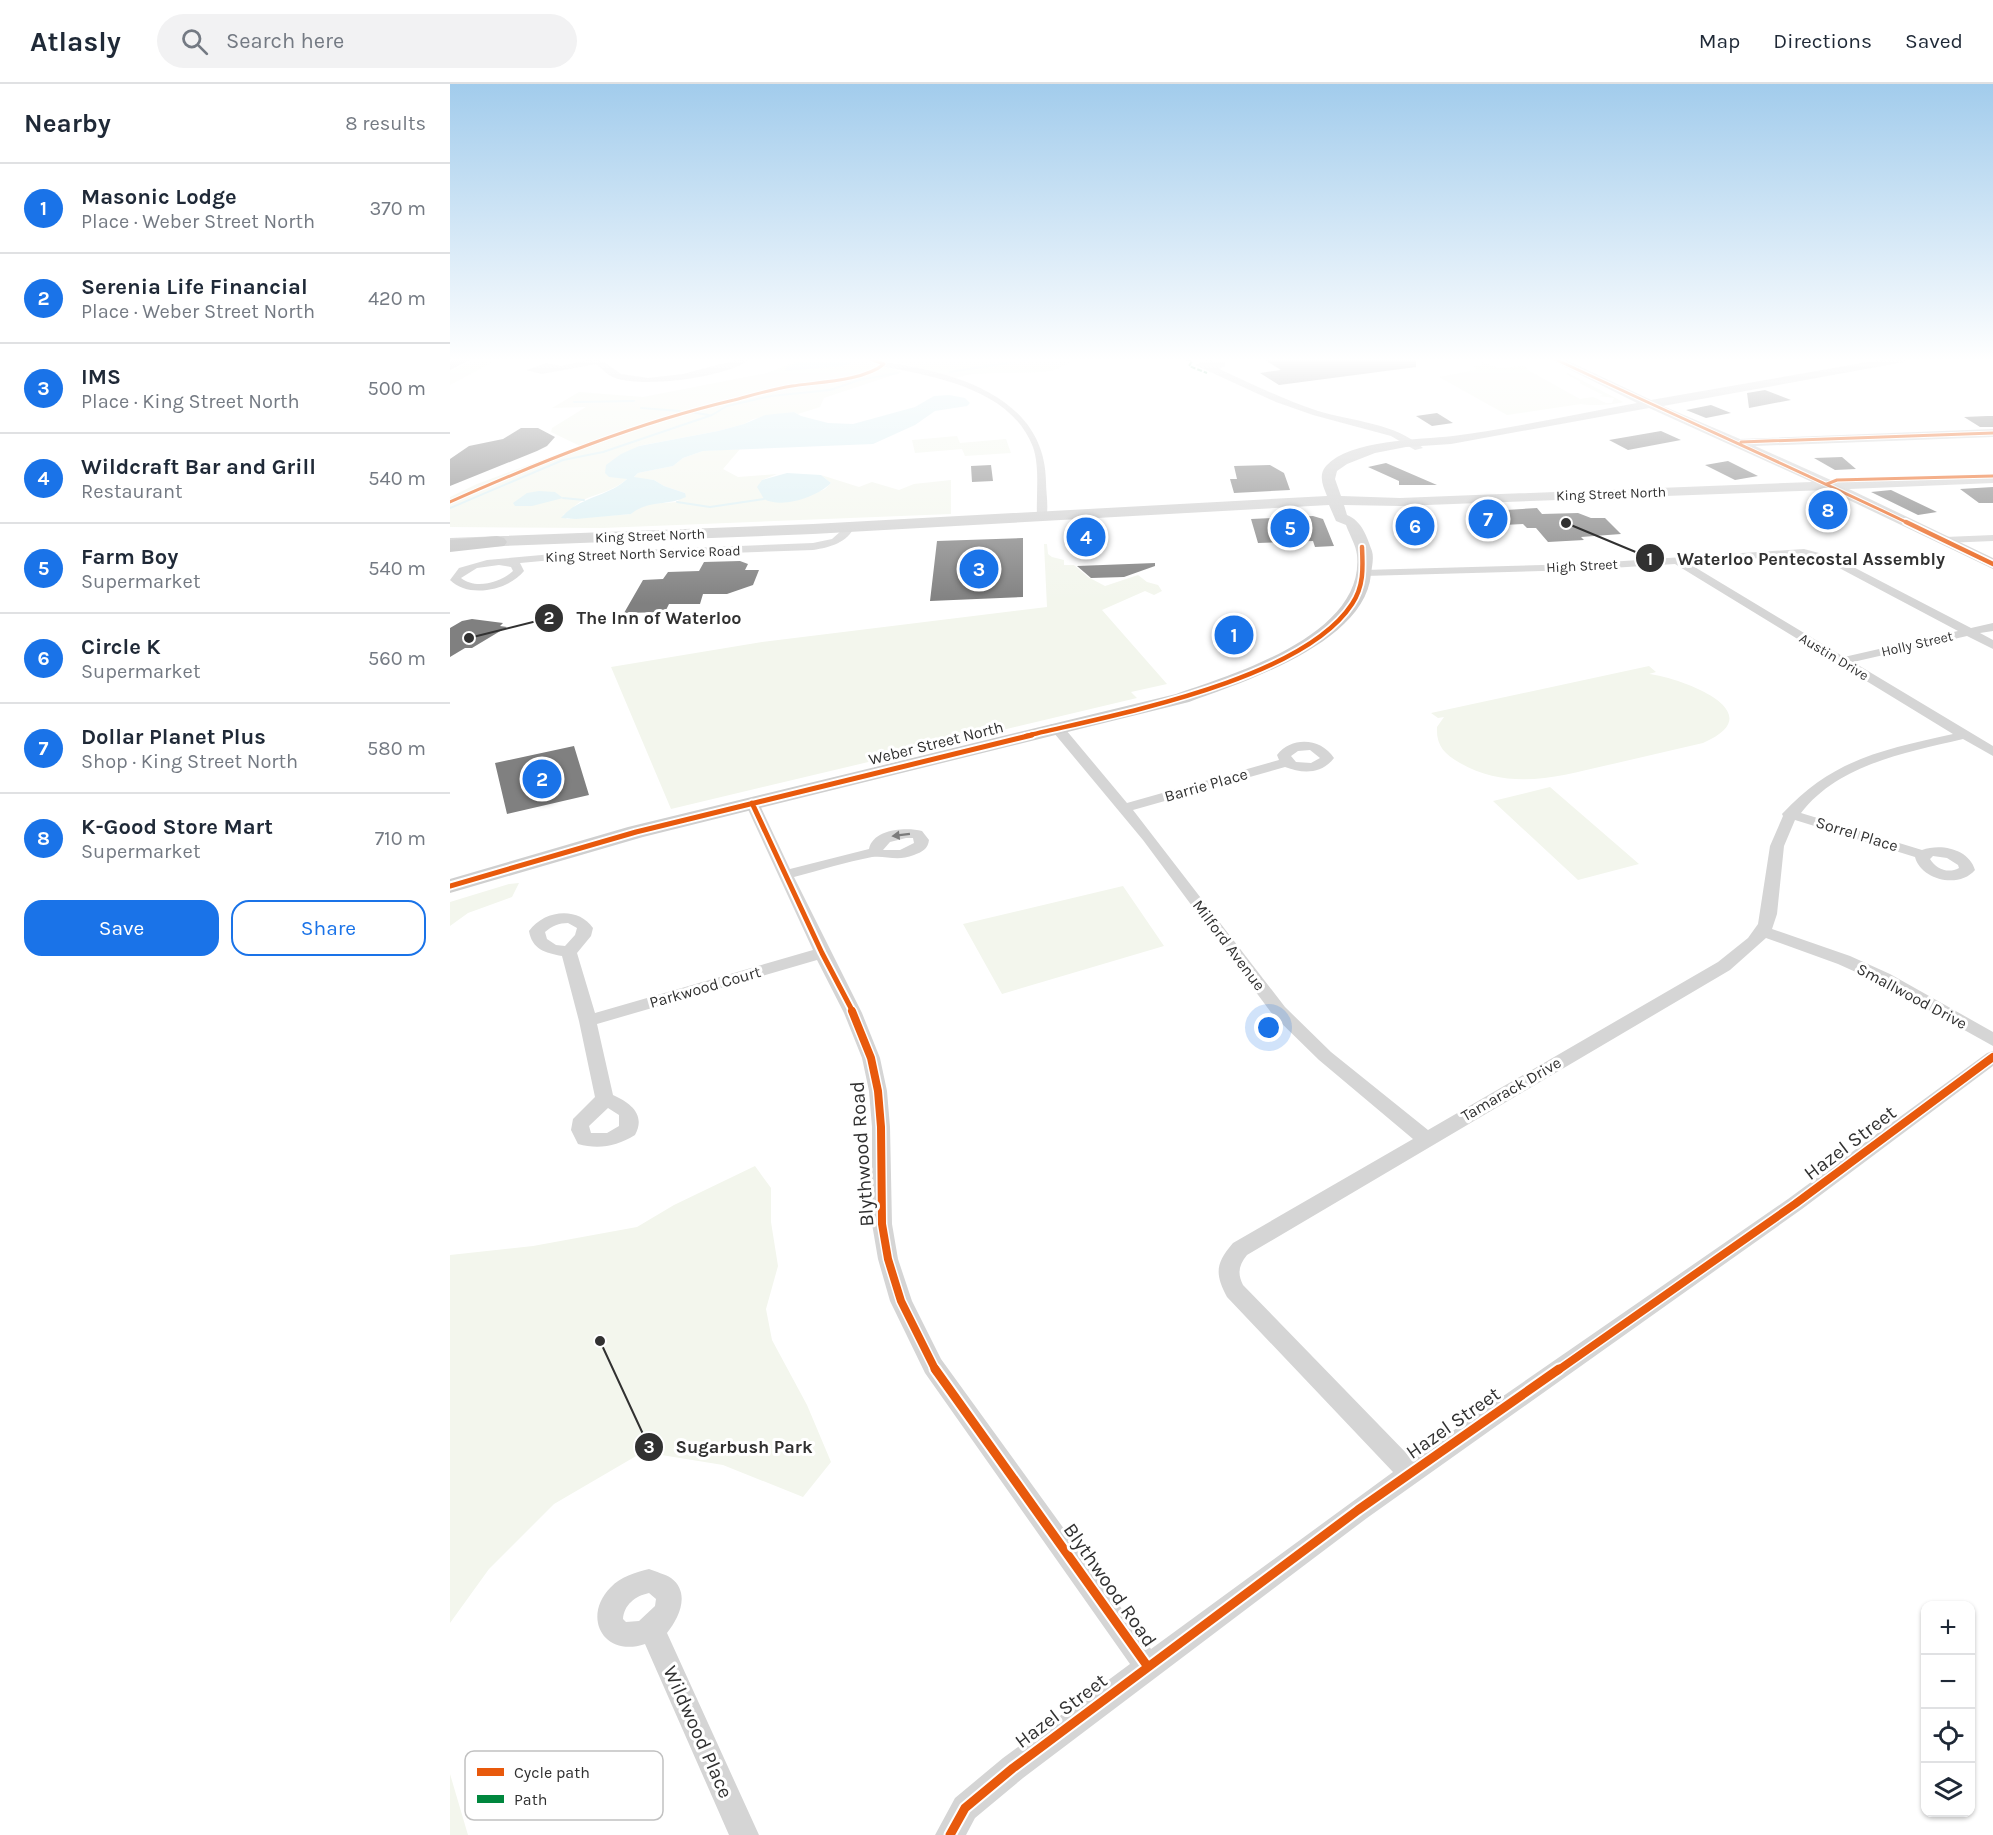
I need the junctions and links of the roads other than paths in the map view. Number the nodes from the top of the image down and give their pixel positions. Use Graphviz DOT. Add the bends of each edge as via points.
graph roads {
  1 [pos="1034,441"];
  2 [pos="1406,441"];
  3 [pos="1447,441"];
  4 [pos="1733,441"];
  5 [pos="1773,441"];
  6 [pos="1736,442"];
  7 [pos="1415,446"];
  8 [pos="1993,479"];
  9 [pos="1330,484"];
  10 [pos="1827,484"];
  11 [pos="1305,502"];
  12 [pos="1343,503"];
  13 [pos="1224,508"];
  14 [pos="1042,516"];
  15 [pos="850,526"];
  16 [pos="450,537"];
  17 [pos="1993,537"];
  18 [pos="1946,540"];
  19 [pos="497,542"];
  20 [pos="450,544"];
  21 [pos="1676,560"];
  22 [pos="499,562"];
  23 [pos="1993,564"];
  24 [pos="1364,573"];
  25 [pos="1993,627"];
  26 [pos="1969,632"];
  27 [pos="1993,645"];
  28 [pos="1841,662"];
  29 [pos="1056,727"];
  30 [pos="1964,735"];
  31 [pos="1993,752"];
  32 [pos="1287,762"];
  33 [pos="752,803"];
  34 [pos="1124,808"];
  35 [pos="1789,814"];
  36 [pos="876,852"];
  37 [pos="1924,855"];
  38 [pos="787,874"];
  39 [pos="450,886"];
  40 [pos="1762,931"];
  41 [pos="569,952"];
  42 [pos="822,954"];
  43 [pos="588,1021"];
  44 [pos="1993,1040"];
  45 [pos="1993,1057"];
  46 [pos="605,1099"];
  47 [pos="1426,1139"];
  48 [pos="1410,1473"];
  49 [pos="652,1630"];
  50 [pos="1148,1667"];
  51 [pos="744,1835"];
  52 [pos="950,1835"];
  1 -- 14 [label="street"];
  2 -- 7 [label="street"];
  3 -- 7 [label="main road"];
  4 -- 6 [label="main road"];
  5 -- 6 [label="main road"];
  6 -- 10 [label="main road"];
  7 -- 9 [label="main road" via="1361,454 1343,461 1332,469"];
  7 -- 12 [label="main road" via="1352,465 1344,479"];
  8 -- 10 [label="main road, King Street North"];
  9 -- 11 [label="main road"];
  9 -- 12 [label="main road, Weber Street North"];
  10 -- 12 [label="main road, King Street North"];
  10 -- 18 [label="main road"];
  11 -- 12 [label="main road, King Street North"];
  11 -- 13 [label="main road, King Street North"];
  12 -- 13 [label="main road, King Street North"];
  12 -- 24 [label="main road, Weber Street North" via="1341,518 1352,522 1365,557"];
  13 -- 14 [label="main road, King Street North"];
  14 -- 15 [label="main road, King Street North"];
  15 -- 16 [label="main road, King Street North" via="769,525"];
  15 -- 19 [label="main road, King Street North"];
  15 -- 22 [label="street, King Street North Service Road" via="835,541 799,549 564,556"];
  17 -- 18 [label="street"];
  18 -- 23 [label="main road"];
  19 -- 20 [label="highway"];
  21 -- 24 [label="street, High Street" via="1568,568"];
  21 -- 26 [label="street, High Street" via="1812,552"];
  21 -- 28 [label="street, Austin Drive"];
  22 -- 22 [label="street, King Street North Service Road" via="462,570 455,579 470,586 492,585 519,571 515,564"];
  24 -- 29 [label="main road, Weber Street North" via="1342,616 1289,656 1239,679 1182,698"];
  25 -- 26 [label="street, Holly Street"];
  26 -- 27 [label="street, High Street"];
  26 -- 28 [label="street, Holly Street"];
  28 -- 30 [label="street, Austin Drive"];
  29 -- 33 [label="main road, Weber Street North"];
  29 -- 34 [label="street, Milford Avenue"];
  30 -- 31 [label="street, Austin Drive"];
  30 -- 35 [label="street" via="1852,765 1813,788"];
  32 -- 34 [label="street, Barrie Place"];
  33 -- 38 [label="street, Blythwood Road"];
  33 -- 39 [label="main road, Weber Street North" via="560,852"];
  34 -- 47 [label="street, Milford Avenue" via="1279,1011 1325,1056"];
  35 -- 37 [label="street, Sorrel Place"];
  35 -- 40 [label="street" via="1776,847 1767,922"];
  36 -- 38 [label="street"];
  38 -- 42 [label="street, Blythwood Road"];
  40 -- 44 [label="street, Smallwood Drive" via="1884,978"];
  40 -- 47 [label="street, Tamarack Drive" via="1724,966"];
  41 -- 43 [label="street"];
  42 -- 43 [label="street, Parkwood Court"];
  42 -- 50 [label="street, Blythwood Road" via="853,1013 873,1068 881,1128 882,1224 901,1301 933,1366"];
  43 -- 46 [label="street"];
  45 -- 48 [label="street, Hazel Street" via="1770,1222"];
  47 -- 48 [label="street, Tamarack Drive" via="1240,1249 1228,1264 1227,1275 1235,1291"];
  48 -- 50 [label="street, Hazel Street"];
  49 -- 51 [label="street, Wildwood Place"];
  50 -- 52 [label="street, Hazel Street" via="972,1801"];
}
